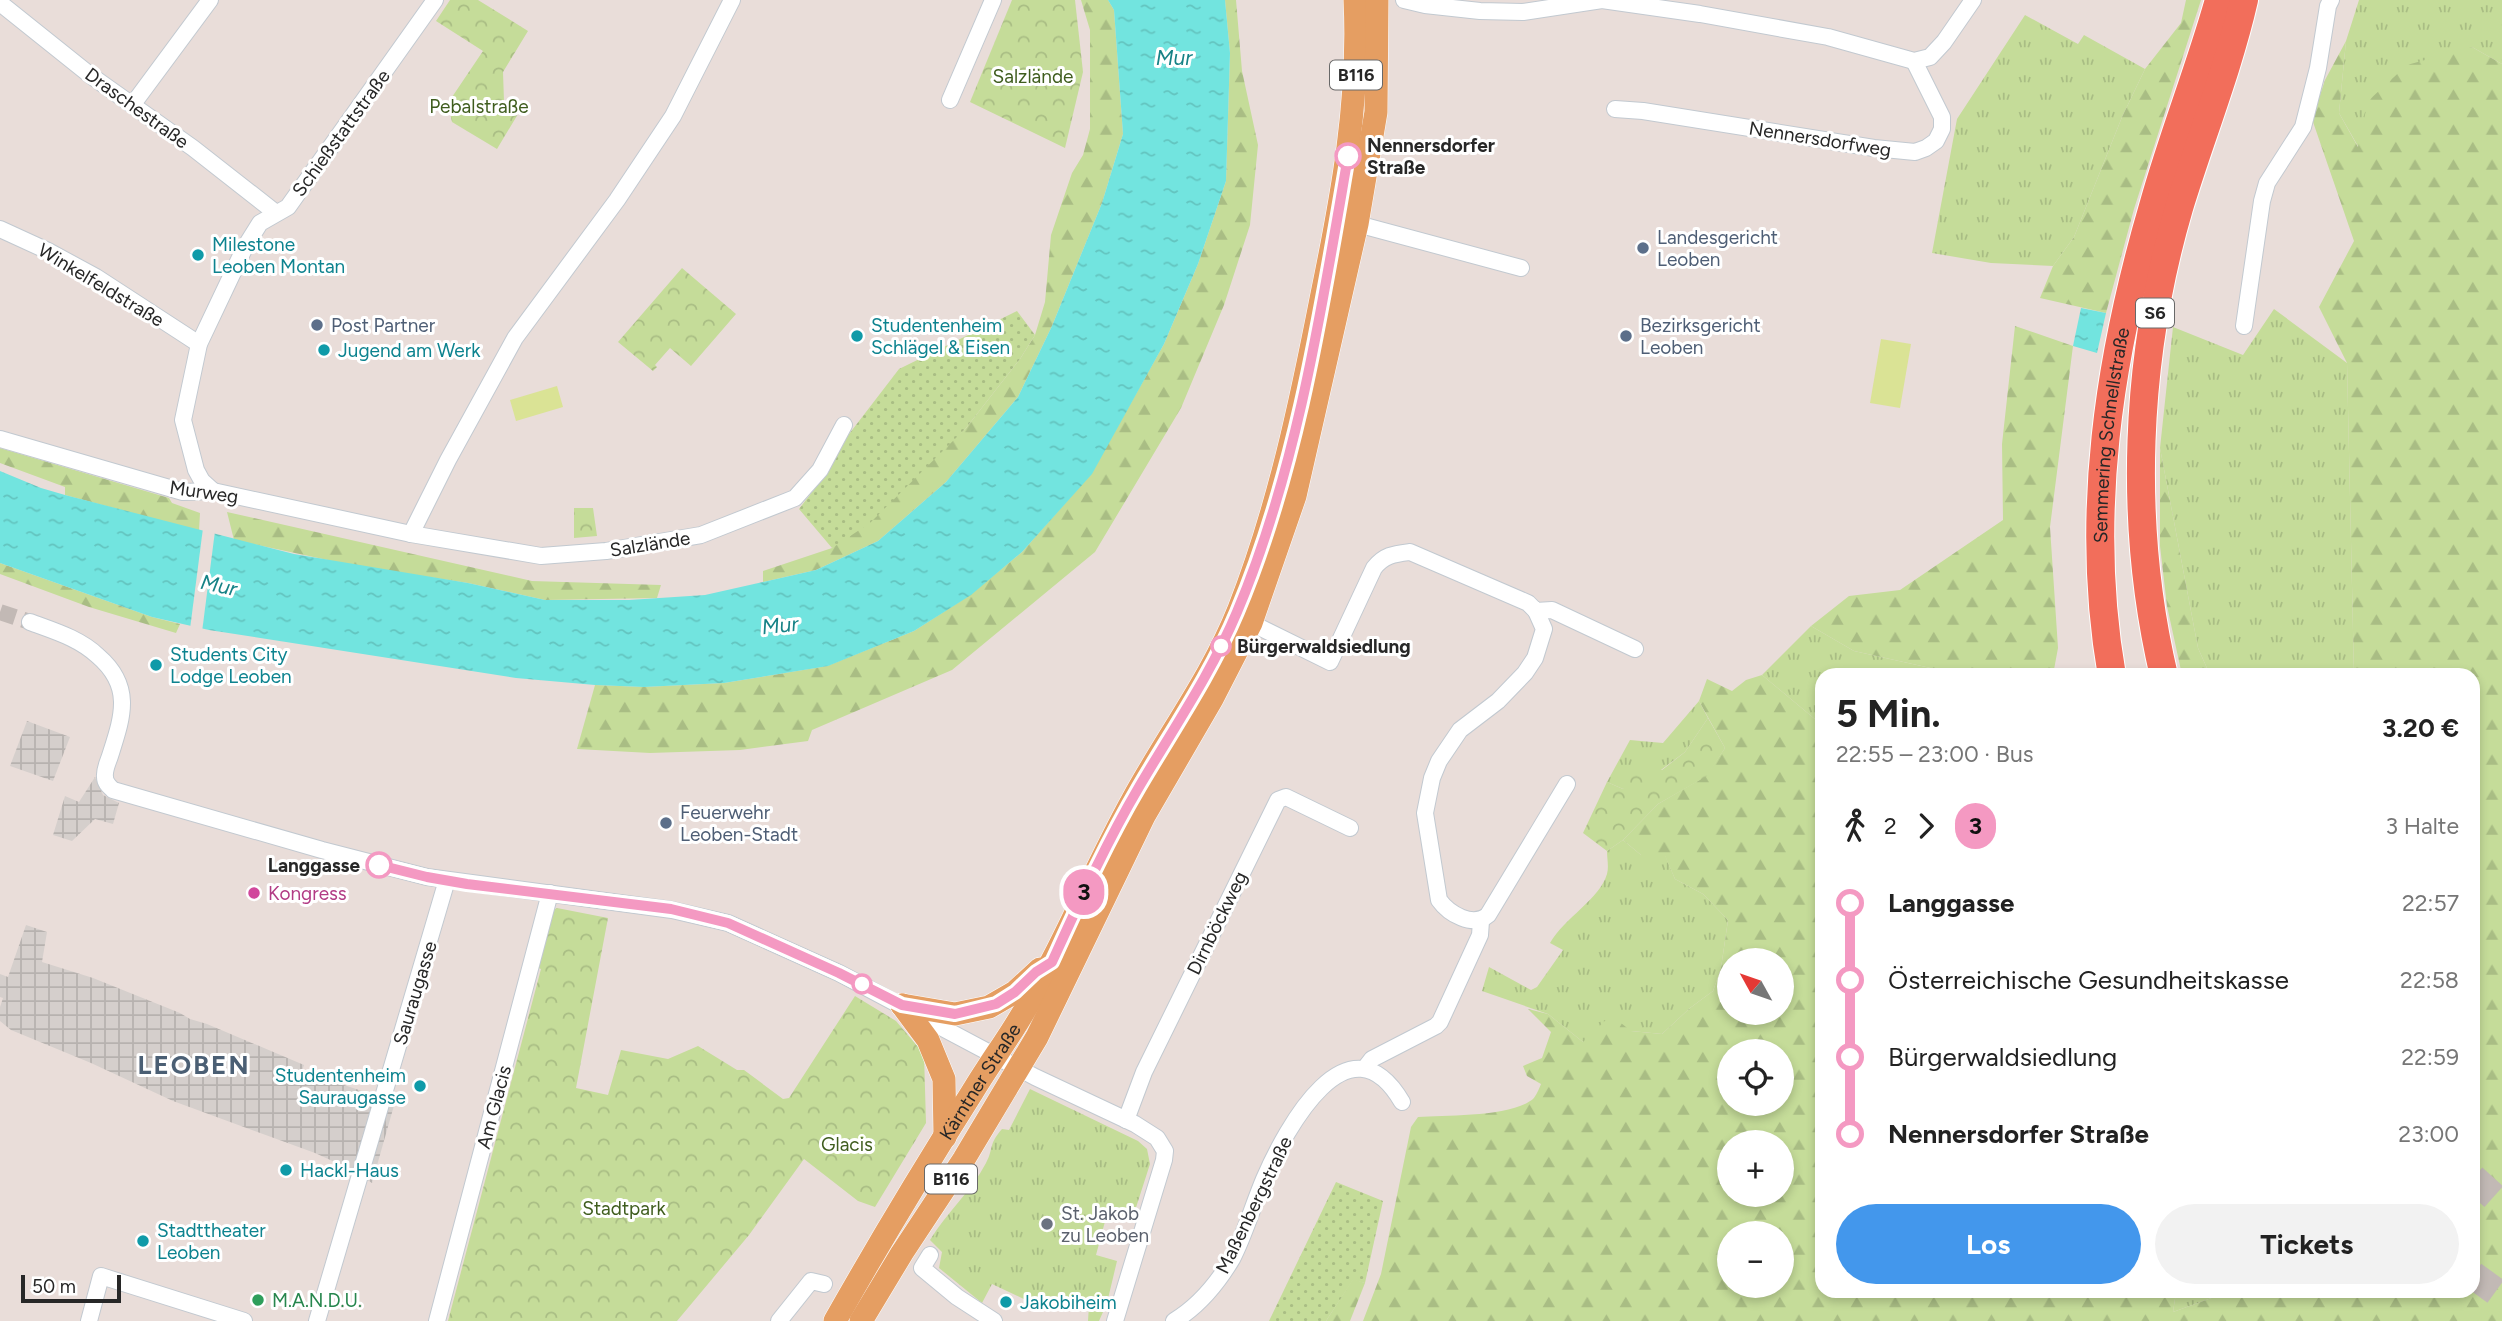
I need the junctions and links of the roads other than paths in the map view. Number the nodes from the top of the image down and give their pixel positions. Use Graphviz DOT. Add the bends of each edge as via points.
graph roads {
  1 [pos="210,0"];
  2 [pos="435,0"];
  3 [pos="732,0"];
  4 [pos="992,0"];
  5 [pos="1355,0"];
  6 [pos="1377,0"];
  7 [pos="1404,0"];
  8 [pos="1973,0"];
  9 [pos="2219,0"];
  10 [pos="2244,0"];
  11 [pos="2331,0"];
  12 [pos="0,3"];
  13 [pos="1914,61"];
  14 [pos="950,100"];
  15 [pos="133,104"];
  16 [pos="1615,109"];
  17 [pos="276,213"];
  18 [pos="1347,221"];
  19 [pos="0,229"];
  20 [pos="1521,268"];
  21 [pos="2244,326"];
  22 [pos="199,344"];
  23 [pos="844,425"];
  24 [pos="0,439"];
  25 [pos="213,491"];
  26 [pos="411,534"];
  27 [pos="1536,611"];
  28 [pos="30,622"];
  29 [pos="1251,623"];
  30 [pos="1635,649"];
  31 [pos="2111,668"];
  32 [pos="2162,668"];
  33 [pos="1567,784"];
  34 [pos="1350,828"];
  35 [pos="447,880"];
  36 [pos="550,893"];
  37 [pos="1481,921"];
  38 [pos="1052,962"];
  39 [pos="902,1005"];
  40 [pos="996,1055"];
  41 [pos="1018,1068"];
  42 [pos="1366,1069"];
  43 [pos="1402,1102"];
  44 [pos="1126,1120"];
  45 [pos="944,1138"];
  46 [pos="930,1255"];
  47 [pos="824,1283"];
  48 [pos="320,1320"];
  49 [pos="89,1321"];
  50 [pos="244,1321"];
  51 [pos="437,1321"];
  52 [pos="779,1321"];
  53 [pos="835,1321"];
  54 [pos="861,1321"];
  55 [pos="995,1321"];
  56 [pos="1115,1321"];
  57 [pos="1174,1321"];
  1 -- 15 [label="street"];
  2 -- 17 [label="street, Schießstattstraße" via="310,177 288,206"];
  3 -- 26 [label="street" via="673,116 515,338"];
  4 -- 14 [label="street"];
  5 -- 18 [label="main road, Kärntner Straße / B116" via="1356,88"];
  6 -- 18 [label="main road, Kärntner Straße / B116" via="1376,112"];
  7 -- 13 [label="street" via="1466,10 1522,12 1602,0 1828,37"];
  8 -- 13 [label="street" via="1930,57"];
  9 -- 31 [label="highway, Semmering Schnellstraße / S6" via="2129,290 2110,386 2100,489 2100,561"];
  10 -- 32 [label="highway, Semmering Schnellstraße / S6" via="2178,210 2158,296 2144,390 2141,483 2145,558"];
  11 -- 21 [label="street" via="2303,127 2267,183 2262,201"];
  12 -- 15 [label="street, Draschestraße"];
  13 -- 16 [label="street, Nennersdorfweg" via="1942,117 1936,141 1915,152"];
  15 -- 17 [label="street, Draschestraße"];
  17 -- 22 [label="street, Schießstattstraße" via="260,223 245,247"];
  18 -- 20 [label="street"];
  18 -- 29 [label="main road, Kärntner Straße / B116" via="1295,496"];
  18 -- 38 [label="main road, Kärntner Straße / B116" via="1270,523 1251,576 1215,660 1120,822"];
  19 -- 22 [label="street, Winkelfeldstraße" via="96,277"];
  22 -- 25 [label="street, Schießstattstraße" via="183,420 196,470"];
  23 -- 26 [label="street, Salzlände" via="820,470 795,498 701,536 541,556"];
  24 -- 25 [label="street, Murweg" via="184,492"];
  25 -- 26 [label="street, Murweg"];
  27 -- 29 [label="street" via="1528,603 1410,552 1392,554 1374,568 1330,662"];
  27 -- 30 [label="street" via="1552,610"];
  27 -- 37 [label="street" via="1544,629 1535,658 1514,687 1460,730 1449,745 1432,778 1426,808 1439,900 1466,919"];
  28 -- 35 [label="street" via="72,638 100,657 112,672 123,697 122,716 104,775 114,790 322,850"];
  29 -- 41 [label="main road, Kärntner Straße / B116" via="1144,816"];
  33 -- 37 [label="street" via="1499,900"];
  34 -- 44 [label="street, Dirnböckweg" via="1286,797 1278,800 1144,1072"];
  35 -- 36 [label="street"];
  35 -- 48 [label="street, Sauraugasse"];
  36 -- 39 [label="street" via="671,909 728,923"];
  36 -- 51 [label="street, Am Glacis"];
  37 -- 42 [label="street, Maßenbergstraße" via="1480,935 1440,1022 1372,1059"];
  38 -- 39 [label="main road" via="989,1007 955,1014"];
  38 -- 40 [label="main road, Kärntner Straße / B116"];
  39 -- 40 [label="street"];
  39 -- 45 [label="main road" via="929,1040 944,1079"];
  40 -- 41 [label="street"];
  40 -- 45 [label="main road, Kärntner Straße / B116"];
  41 -- 44 [label="street"];
  41 -- 54 [label="main road, Kärntner Straße / B116"];
  42 -- 43 [label="street" via="1388,1083"];
  42 -- 57 [label="street, Maßenbergstraße" via="1341,1072 1301,1112 1282,1142 1231,1260 1195,1308"];
  44 -- 56 [label="street" via="1157,1138 1165,1151"];
  45 -- 53 [label="main road, Kärntner Straße / B116"];
  46 -- 55 [label="street" via="922,1268"];
  47 -- 52 [label="street" via="811,1281"];
  49 -- 50 [label="street" via="101,1276"];
}
